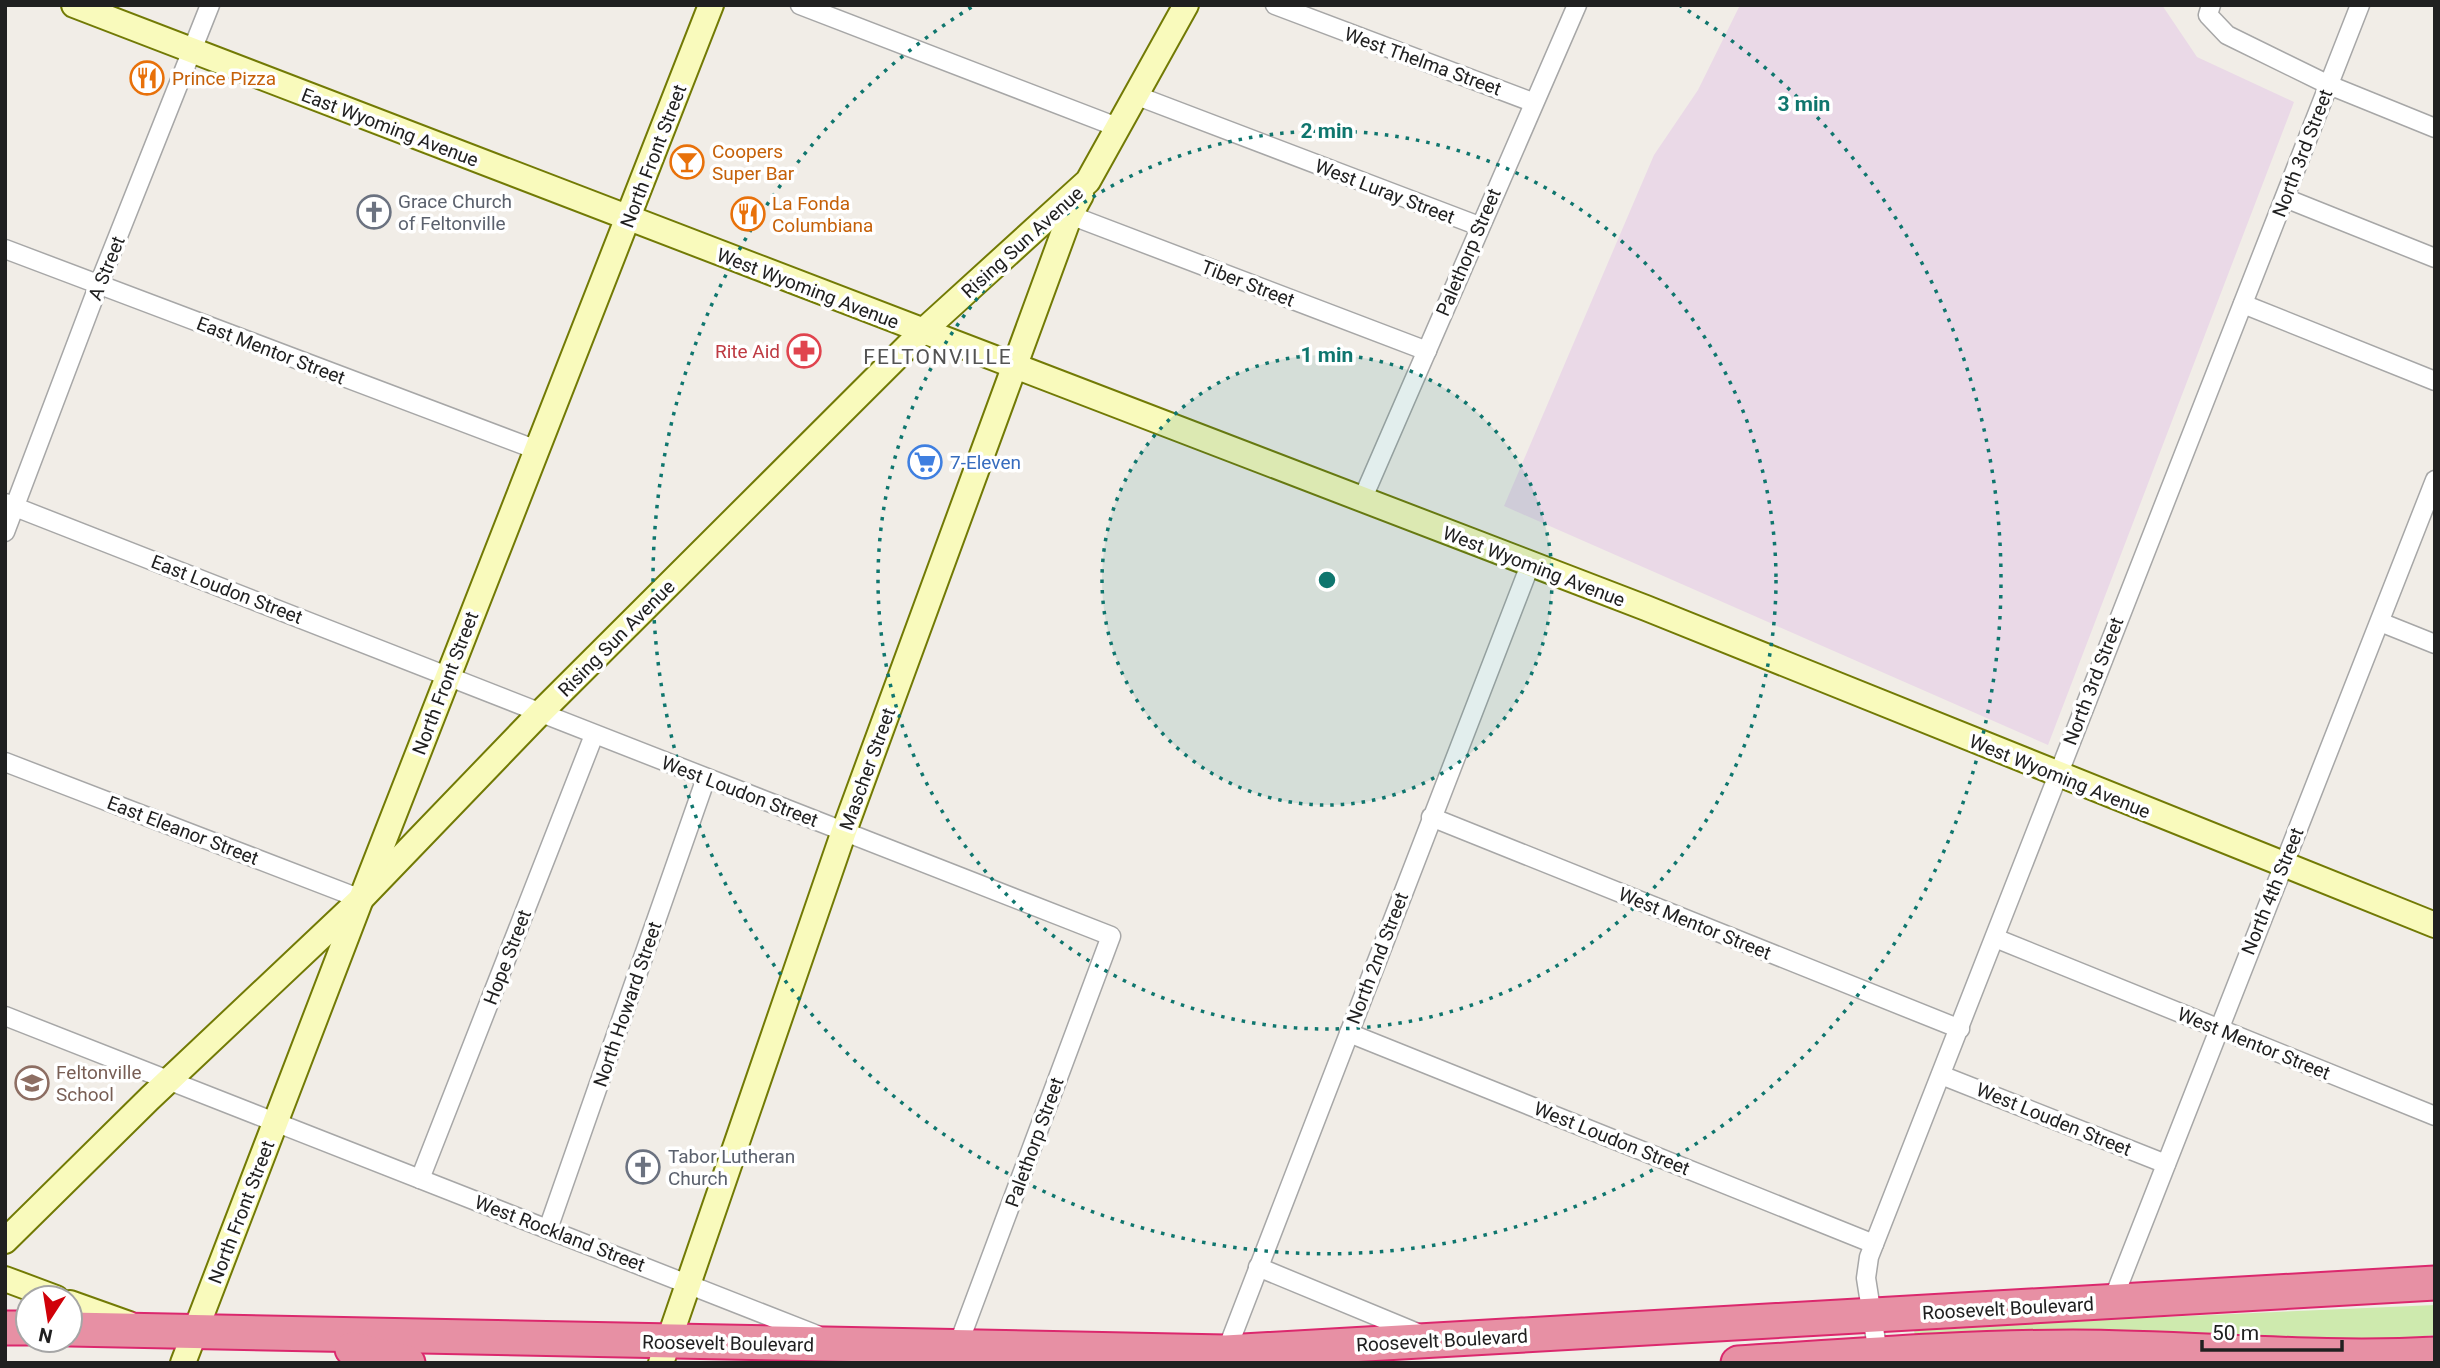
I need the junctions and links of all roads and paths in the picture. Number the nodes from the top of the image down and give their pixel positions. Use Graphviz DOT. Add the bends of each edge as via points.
graph roads {
  1 [pos="74,5"];
  2 [pos="210,5"];
  3 [pos="711,5"];
  4 [pos="800,5"];
  5 [pos="1186,5"];
  6 [pos="1275,5"];
  7 [pos="1577,5"];
  8 [pos="2360,5"];
  9 [pos="2210,11"];
  10 [pos="193,50"];
  11 [pos="2329,85"];
  12 [pos="1135,95"];
  13 [pos="1532,102"];
  14 [pos="1117,127"];
  15 [pos="2435,128"];
  16 [pos="1088,181"];
  17 [pos="2285,198"];
  18 [pos="1070,215"];
  19 [pos="628,219"];
  20 [pos="1479,226"];
  21 [pos="5,249"];
  22 [pos="2435,258"];
  23 [pos="99,285"];
  24 [pos="2243,304"];
  25 [pos="922,332"];
  26 [pos="1427,351"];
  27 [pos="1014,366"];
  28 [pos="2435,381"];
  29 [pos="537,450"];
  30 [pos="2435,480"];
  31 [pos="1362,500"];
  32 [pos="10,505"];
  33 [pos="5,532"];
  34 [pos="1530,565"];
  35 [pos="2380,622"];
  36 [pos="2435,644"];
  37 [pos="448,676"];
  38 [pos="541,712"];
  39 [pos="593,735"];
  40 [pos="5,762"];
  41 [pos="2059,776"];
  42 [pos="706,778"];
  43 [pos="1431,817"];
  44 [pos="845,831"];
  45 [pos="2282,864"];
  46 [pos="360,899"];
  47 [pos="2435,925"];
  48 [pos="1111,936"];
  49 [pos="1995,938"];
  50 [pos="5,1016"];
  51 [pos="1960,1029"];
  52 [pos="2218,1029"];
  53 [pos="1349,1032"];
  54 [pos="1941,1075"];
  55 [pos="169,1081"];
  56 [pos="2435,1116"];
  57 [pos="275,1122"];
  58 [pos="2166,1164"];
  59 [pos="420,1179"];
  60 [pos="548,1229"];
  61 [pos="5,1241"];
  62 [pos="1874,1244"];
  63 [pos="1258,1267"];
  64 [pos="688,1283"];
  65 [pos="2435,1283"];
  66 [pos="2112,1302"];
  67 [pos="84,1308"];
  68 [pos="1872,1316"];
  69 [pos="84,1329"];
  70 [pos="149,1331"];
  71 [pos="195,1332"];
  72 [pos="294,1334"];
  73 [pos="1437,1341"];
  74 [pos="843,1346"];
  75 [pos="957,1348"];
  76 [pos="664,1352"];
  77 [pos="1226,1352"];
  78 [pos="2435,1354"];
  79 [pos="1879,1359"];
  80 [pos="183,1363"];
  81 [pos="408,1363"];
  82 [pos="1380,1363"];
  83 [pos="1738,1363"];
  1 -- 10 [label="street, East Wyoming Avenue"];
  2 -- 10 [label="street, A Street"];
  3 -- 19 [label="street, North Front Street"];
  4 -- 14 [label="street"];
  5 -- 12 [label="street, Rising Sun Avenue"];
  6 -- 13 [label="street, West Thelma Street"];
  7 -- 13 [label="street, Palethorp Street"];
  8 -- 11 [label="street, North 3rd Street"];
  9 -- 11 [label="street" via="2227,35"];
  10 -- 19 [label="street, East Wyoming Avenue"];
  10 -- 23 [label="street, A Street"];
  11 -- 15 [label="street"];
  11 -- 17 [label="street, North 3rd Street"];
  12 -- 14 [label="street, Rising Sun Avenue"];
  12 -- 20 [label="street, West Luray Street"];
  13 -- 20 [label="street, Palethorp Street"];
  14 -- 16 [label="street, Rising Sun Avenue"];
  16 -- 18 [label="street, Mascher Street"];
  16 -- 25 [label="street, Rising Sun Avenue"];
  17 -- 22 [label="street"];
  17 -- 24 [label="street, North 3rd Street"];
  18 -- 26 [label="street, Tiber Street"];
  18 -- 27 [label="street, Mascher Street"];
  19 -- 25 [label="street, West Wyoming Avenue"];
  19 -- 29 [label="street, North Front Street"];
  20 -- 26 [label="street, Palethorp Street"];
  21 -- 23 [label="street, East Mentor Street"];
  23 -- 29 [label="street, East Mentor Street"];
  23 -- 32 [label="street, A Street"];
  24 -- 28 [label="street"];
  24 -- 41 [label="street, North 3rd Street" via="2067,745"];
  25 -- 27 [label="street, West Wyoming Avenue"];
  25 -- 38 [label="street, Rising Sun Avenue"];
  26 -- 31 [label="street, Palethorp Street"];
  27 -- 31 [label="street, West Wyoming Avenue"];
  27 -- 44 [label="street, Mascher Street"];
  29 -- 37 [label="street, North Front Street"];
  30 -- 35 [label="street, North 4th Street"];
  31 -- 34 [label="street, West Wyoming Avenue"];
  32 -- 33 [label="street, A Street"];
  32 -- 37 [label="street, East Loudon Street"];
  34 -- 41 [label="street, West Wyoming Avenue"];
  34 -- 43 [label="street, North 2nd Street"];
  35 -- 36 [label="street"];
  35 -- 45 [label="street, North 4th Street"];
  37 -- 38 [label="street, West Loudon Street"];
  37 -- 46 [label="street, North Front Street"];
  38 -- 39 [label="street, West Loudon Street"];
  38 -- 46 [label="street, Rising Sun Avenue"];
  39 -- 42 [label="street, West Loudon Street"];
  39 -- 59 [label="street, Hope Street"];
  40 -- 46 [label="street, East Eleanor Street"];
  41 -- 45 [label="street, West Wyoming Avenue"];
  41 -- 49 [label="street, North 3rd Street"];
  42 -- 44 [label="street, West Loudon Street"];
  42 -- 60 [label="street, North Howard Street"];
  43 -- 51 [label="street, West Mentor Street"];
  43 -- 53 [label="street, North 2nd Street"];
  44 -- 48 [label="street, West Loudon Street"];
  44 -- 64 [label="street, Mascher Street"];
  45 -- 47 [label="street, West Wyoming Avenue"];
  45 -- 52 [label="street, North 4th Street"];
  46 -- 55 [label="street, Rising Sun Avenue"];
  46 -- 57 [label="street, North Front Street"];
  48 -- 75 [label="street, Palethorp Street"];
  49 -- 51 [label="street, North 3rd Street"];
  49 -- 52 [label="street, West Mentor Street"];
  50 -- 55 [label="street, West Rockland Street"];
  51 -- 54 [label="street, North 3rd Street"];
  52 -- 56 [label="street, West Mentor Street"];
  52 -- 58 [label="street, North 4th Street"];
  53 -- 62 [label="street, West Loudon Street"];
  53 -- 63 [label="street, North 2nd Street"];
  54 -- 58 [label="street, West Louden Street"];
  54 -- 62 [label="street, North 3rd Street"];
  55 -- 57 [label="street, West Rockland Street"];
  55 -- 61 [label="street, Rising Sun Avenue"];
  57 -- 59 [label="street, West Rockland Street"];
  57 -- 71 [label="street, North Front Street"];
  58 -- 66 [label="street, North 4th Street"];
  59 -- 60 [label="street, West Rockland Street"];
  60 -- 64 [label="street, West Rockland Street"];
  62 -- 68 [label="street, North 3rd Street" via="1866,1278"];
  63 -- 73 [label="street"];
  63 -- 77 [label="street, North 2nd Street"];
  64 -- 74 [label="street, West Rockland Street"];
  64 -- 76 [label="street, Mascher Street"];
  65 -- 66 [label="highway, Roosevelt Boulevard"];
  66 -- 68 [label="highway, Roosevelt Boulevard"];
  67 -- 70 [label="street"];
  68 -- 73 [label="highway, Roosevelt Boulevard"];
  68 -- 79 [label="street, North 3rd Street"];
  69 -- 70 [label="highway, Roosevelt Boulevard"];
  70 -- 71 [label="highway, Roosevelt Boulevard"];
  71 -- 72 [label="highway, Roosevelt Boulevard"];
  71 -- 80 [label="street, North Front Street"];
  72 -- 76 [label="highway, Roosevelt Boulevard"];
  72 -- 81 [label="highway"];
  73 -- 77 [label="highway, Roosevelt Boulevard"];
  73 -- 82 [label="highway"];
  74 -- 75 [label="highway, Roosevelt Boulevard"];
  74 -- 76 [label="highway, Roosevelt Boulevard"];
  75 -- 77 [label="highway, Roosevelt Boulevard"];
  78 -- 79 [label="highway, Roosevelt Boulevard" via="2305,1356 2063,1347"];
  79 -- 83 [label="highway, Roosevelt Boulevard"];
}
